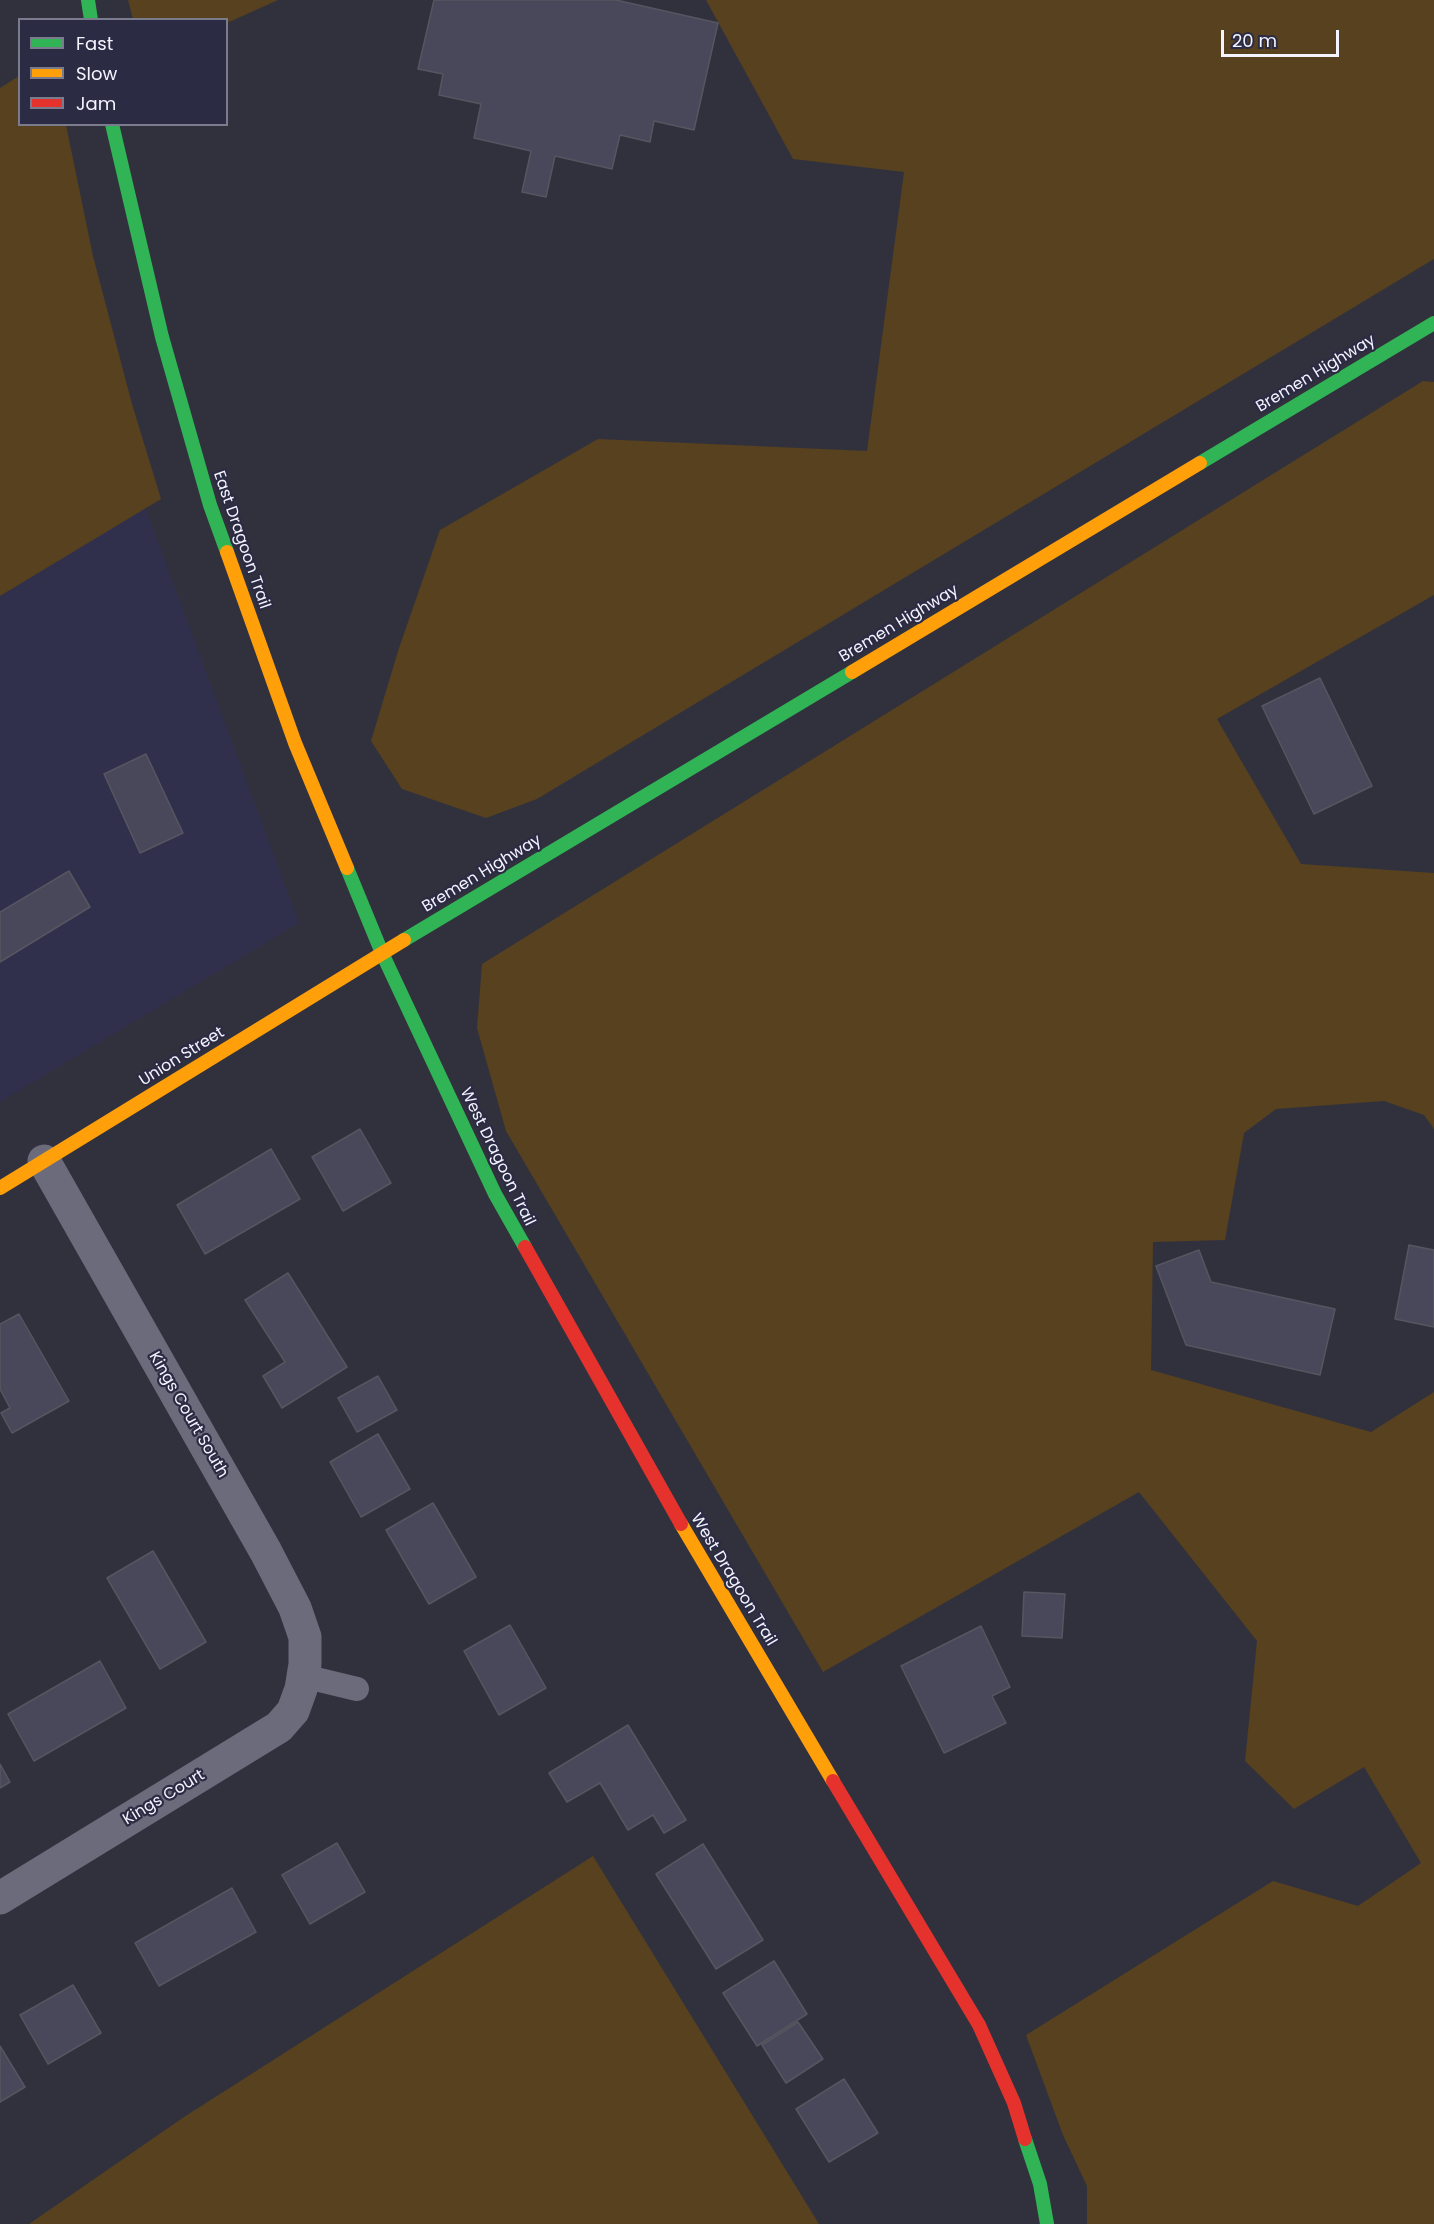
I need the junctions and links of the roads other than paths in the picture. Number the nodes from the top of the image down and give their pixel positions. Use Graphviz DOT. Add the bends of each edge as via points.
graph roads {
  1 [pos="88,0"];
  2 [pos="91,18"];
  3 [pos="112,126"];
  4 [pos="1434,323"];
  5 [pos="382,953"];
  6 [pos="44,1161"];
  7 [pos="0,1188"];
  8 [pos="303,1676"];
  9 [pos="357,1689"];
  10 [pos="0,1898"];
  11 [pos="1047,2224"];
  1 -- 2 [label="street"];
  3 -- 5 [label="street, East Dragoon Trail" via="162,337 210,505 295,743"];
  4 -- 5 [label="street, Bremen Highway"];
  5 -- 6 [label="street, Union Street"];
  5 -- 11 [label="street, West Dragoon Trail" via="495,1194 663,1495 979,2025 1014,2103 1040,2184"];
  6 -- 7 [label="street, Union Street"];
  6 -- 8 [label="street, Kings Court South" via="295,1608 305,1637"];
  8 -- 9 [label="lane"];
  8 -- 10 [label="street, Kings Court" via="293,1711 279,1727"];
}
